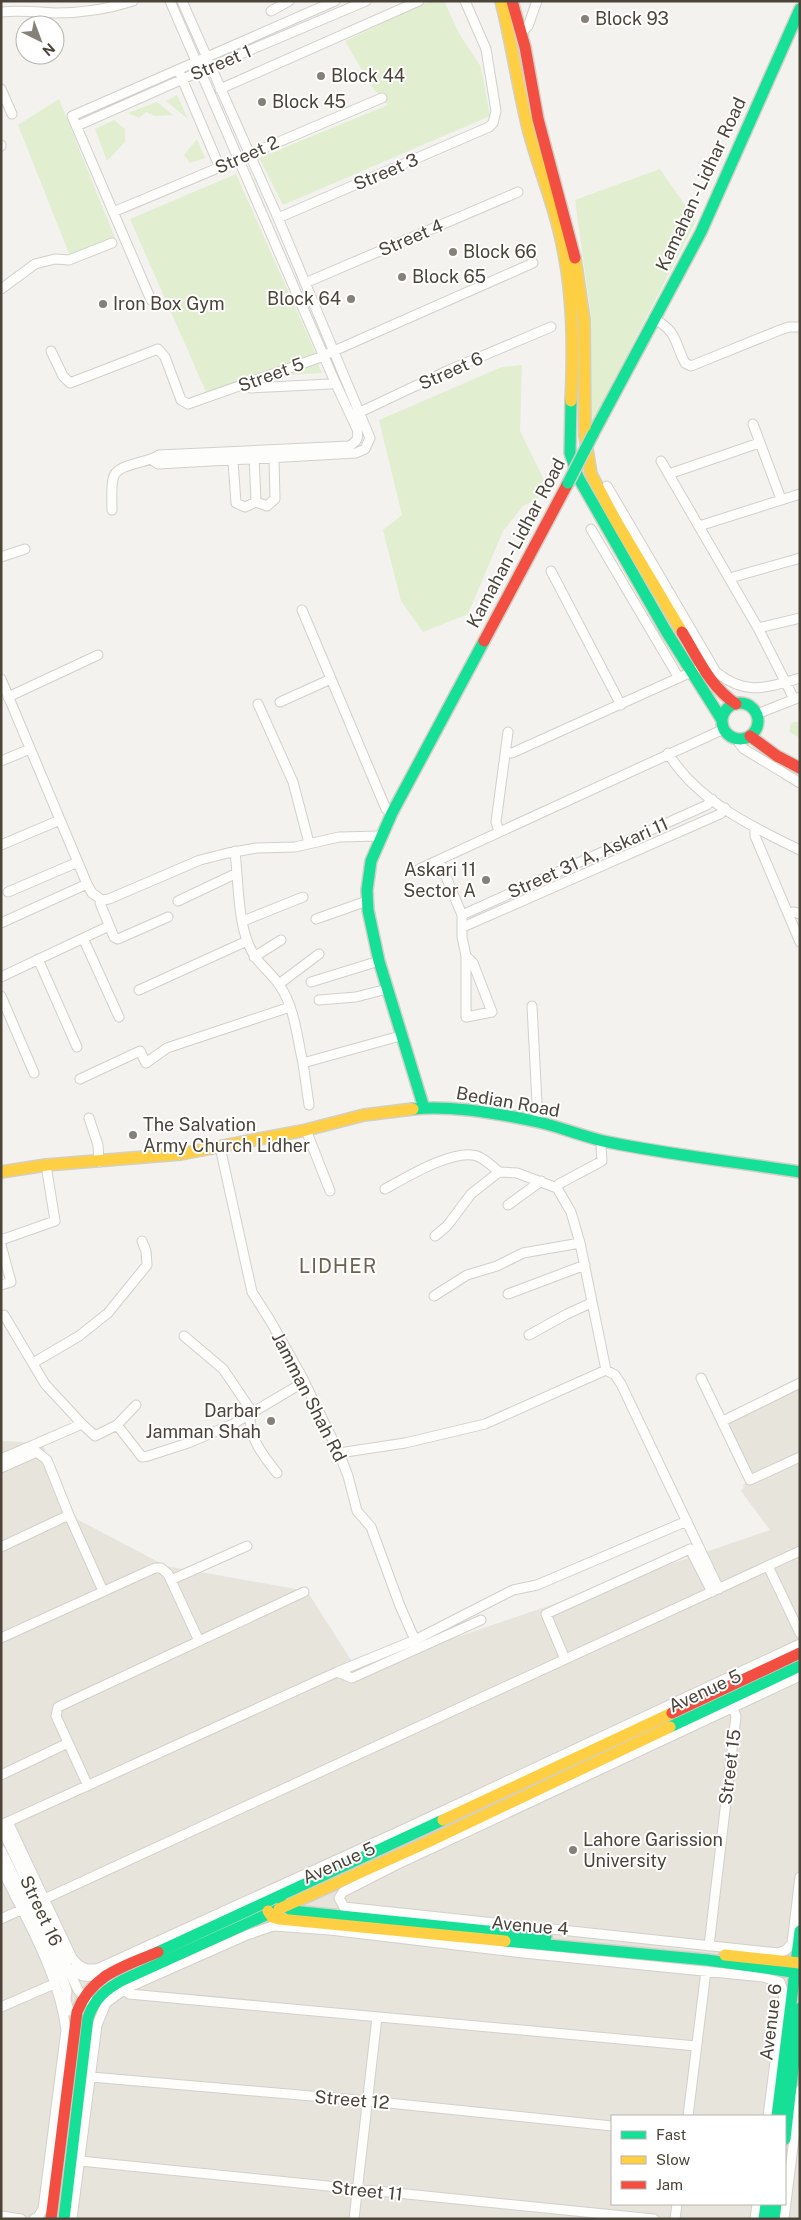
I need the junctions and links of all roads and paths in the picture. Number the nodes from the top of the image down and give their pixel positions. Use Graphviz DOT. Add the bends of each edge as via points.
graph roads {
  1 [pos="133,1"];
  2 [pos="170,1"];
  3 [pos="182,1"];
  4 [pos="289,1"];
  5 [pos="335,1"];
  6 [pos="366,1"];
  7 [pos="418,1"];
  8 [pos="465,1"];
  9 [pos="501,1"];
  10 [pos="512,1"];
  11 [pos="537,1"];
  12 [pos="800,9"];
  13 [pos="271,11"];
  14 [pos="1,12"];
  15 [pos="522,32"];
  16 [pos="206,58"];
  17 [pos="196,62"];
  18 [pos="210,66"];
  19 [pos="178,70"];
  20 [pos="200,71"];
  21 [pos="182,79"];
  22 [pos="1,89"];
  23 [pos="220,89"];
  24 [pos="382,98"];
  25 [pos="12,114"];
  26 [pos="77,126"];
  27 [pos="249,153"];
  28 [pos="238,158"];
  29 [pos="220,168"];
  30 [pos="518,192"];
  31 [pos="557,206"];
  32 [pos="113,212"];
  33 [pos="278,218"];
  34 [pos="112,243"];
  35 [pos="534,263"];
  36 [pos="305,283"];
  37 [pos="1,289"];
  38 [pos="151,300"];
  39 [pos="655,320"];
  40 [pos="551,327"];
  41 [pos="800,327"];
  42 [pos="334,350"];
  43 [pos="51,351"];
  44 [pos="324,355"];
  45 [pos="335,382"];
  46 [pos="247,384"];
  47 [pos="361,413"];
  48 [pos="351,416"];
  49 [pos="752,424"];
  50 [pos="357,440"];
  51 [pos="758,443"];
  52 [pos="367,446"];
  53 [pos="254,455"];
  54 [pos="274,459"];
  55 [pos="152,460"];
  56 [pos="233,461"];
  57 [pos="661,461"];
  58 [pos="669,474"];
  59 [pos="607,486"];
  60 [pos="800,494"];
  61 [pos="781,499"];
  62 [pos="256,502"];
  63 [pos="112,510"];
  64 [pos="699,526"];
  65 [pos="591,529"];
  66 [pos="25,548"];
  67 [pos="1,557"];
  68 [pos="800,558"];
  69 [pos="551,571"];
  70 [pos="730,578"];
  71 [pos="302,610"];
  72 [pos="800,618"];
  73 [pos="758,628"];
  74 [pos="98,655"];
  75 [pos="702,666"];
  76 [pos="692,672"];
  77 [pos="331,678"];
  78 [pos="679,678"];
  79 [pos="800,678"];
  80 [pos="1,679"];
  81 [pos="787,682"];
  82 [pos="797,698"];
  83 [pos="6,701"];
  84 [pos="280,702"];
  85 [pos="258,704"];
  86 [pos="736,704"];
  87 [pos="621,705"];
  88 [pos="757,714"];
  89 [pos="723,724"];
  90 [pos="508,732"];
  91 [pos="748,736"];
  92 [pos="30,749"];
  93 [pos="506,752"];
  94 [pos="668,754"];
  95 [pos="1,761"];
  96 [pos="800,761"];
  97 [pos="800,768"];
  98 [pos="800,783"];
  99 [pos="712,799"];
  100 [pos="725,808"];
  101 [pos="392,814"];
  102 [pos="60,820"];
  103 [pos="755,828"];
  104 [pos="499,831"];
  105 [pos="380,836"];
  106 [pos="309,843"];
  107 [pos="1,845"];
  108 [pos="800,850"];
  109 [pos="235,851"];
  110 [pos="438,860"];
  111 [pos="78,862"];
  112 [pos="418,869"];
  113 [pos="237,873"];
  114 [pos="88,884"];
  115 [pos="4,890"];
  116 [pos="303,897"];
  117 [pos="102,900"];
  118 [pos="178,901"];
  119 [pos="367,901"];
  120 [pos="788,913"];
  121 [pos="800,914"];
  122 [pos="462,915"];
  123 [pos="168,917"];
  124 [pos="316,920"];
  125 [pos="243,921"];
  126 [pos="1,924"];
  127 [pos="109,926"];
  128 [pos="463,927"];
  129 [pos="83,938"];
  130 [pos="246,940"];
  131 [pos="281,940"];
  132 [pos="800,942"];
  133 [pos="319,954"];
  134 [pos="466,956"];
  135 [pos="254,957"];
  136 [pos="38,959"];
  137 [pos="379,961"];
  138 [pos="1,977"];
  139 [pos="311,982"];
  140 [pos="279,984"];
  141 [pos="387,989"];
  142 [pos="139,990"];
  143 [pos="1,996"];
  144 [pos="319,1000"];
  145 [pos="532,1006"];
  146 [pos="290,1007"];
  147 [pos="119,1017"];
  148 [pos="400,1036"];
  149 [pos="77,1047"];
  150 [pos="302,1063"];
  151 [pos="34,1073"];
  152 [pos="80,1079"];
  153 [pos="309,1105"];
  154 [pos="424,1108"];
  155 [pos="89,1118"];
  156 [pos="538,1122"];
  157 [pos="306,1130"];
  158 [pos="605,1141"];
  159 [pos="220,1147"];
  160 [pos="99,1162"];
  161 [pos="46,1165"];
  162 [pos="1,1172"];
  163 [pos="499,1172"];
  164 [pos="800,1172"];
  165 [pos="541,1181"];
  166 [pos="557,1188"];
  167 [pos="385,1189"];
  168 [pos="330,1191"];
  169 [pos="508,1205"];
  170 [pos="435,1236"];
  171 [pos="1,1240"];
  172 [pos="142,1241"];
  173 [pos="580,1242"];
  174 [pos="1,1244"];
  175 [pos="3,1258"];
  176 [pos="585,1265"];
  177 [pos="1,1285"];
  178 [pos="508,1294"];
  179 [pos="434,1296"];
  180 [pos="591,1303"];
  181 [pos="4,1315"];
  182 [pos="529,1335"];
  183 [pos="184,1336"];
  184 [pos="33,1364"];
  185 [pos="606,1370"];
  186 [pos="701,1378"];
  187 [pos="304,1382"];
  188 [pos="800,1383"];
  189 [pos="136,1405"];
  190 [pos="252,1413"];
  191 [pos="722,1421"];
  192 [pos="82,1424"];
  193 [pos="117,1425"];
  194 [pos="339,1453"];
  195 [pos="800,1457"];
  196 [pos="1,1459"];
  197 [pos="1,1468"];
  198 [pos="277,1473"];
  199 [pos="69,1515"];
  200 [pos="687,1522"];
  201 [pos="247,1546"];
  202 [pos="1,1547"];
  203 [pos="800,1551"];
  204 [pos="768,1566"];
  205 [pos="171,1580"];
  206 [pos="716,1590"];
  207 [pos="103,1591"];
  208 [pos="304,1592"];
  209 [pos="480,1620"];
  210 [pos="800,1632"];
  211 [pos="1,1638"];
  212 [pos="415,1640"];
  213 [pos="199,1641"];
  214 [pos="800,1644"];
  215 [pos="800,1653"];
  216 [pos="565,1659"];
  217 [pos="800,1666"];
  218 [pos="337,1672"];
  219 [pos="793,1676"];
  220 [pos="733,1708"];
  221 [pos="68,1743"];
  222 [pos="1,1775"];
  223 [pos="88,1786"];
  224 [pos="3,1825"];
  225 [pos="1,1850"];
  226 [pos="1,1868"];
  227 [pos="800,1877"];
  228 [pos="282,1902"];
  229 [pos="33,1905"];
  230 [pos="267,1910"];
  231 [pos="1,1919"];
  232 [pos="798,1935"];
  233 [pos="183,1940"];
  234 [pos="709,1946"];
  235 [pos="187,1952"];
  236 [pos="770,1965"];
  237 [pos="68,1968"];
  238 [pos="798,1968"];
  239 [pos="706,1971"];
  240 [pos="102,1977"];
  241 [pos="59,1983"];
  242 [pos="125,1988"];
  243 [pos="67,1991"];
  244 [pos="793,1991"];
  245 [pos="86,2004"];
  246 [pos="791,2005"];
  247 [pos="1,2007"];
  248 [pos="377,2017"];
  249 [pos="75,2030"];
  250 [pos="696,2046"];
  251 [pos="91,2077"];
  252 [pos="800,2090"];
  253 [pos="369,2101"];
  254 [pos="688,2115"];
  255 [pos="768,2115"];
  256 [pos="777,2115"];
  257 [pos="611,2126"];
  258 [pos="793,2144"];
  259 [pos="80,2161"];
  260 [pos="358,2190"];
  261 [pos="786,2202"];
  262 [pos="677,2205"];
  263 [pos="757,2205"];
  264 [pos="766,2205"];
  265 [pos="776,2205"];
  266 [pos="786,2205"];
  267 [pos="1,2216"];
  268 [pos="21,2219"];
  269 [pos="34,2219"];
  270 [pos="51,2219"];
  271 [pos="64,2219"];
  272 [pos="72,2219"];
  273 [pos="354,2219"];
  274 [pos="654,2219"];
  275 [pos="675,2219"];
  276 [pos="755,2219"];
  277 [pos="764,2219"];
  278 [pos="774,2219"];
  279 [pos="784,2219"];
  1 -- 14 [label="street" via="102,10 69,13"];
  2 -- 17 [label="street"];
  3 -- 16 [label="street"];
  4 -- 13 [label="street"];
  5 -- 16 [label="street, Street 1"];
  6 -- 18 [label="street, Street 1"];
  7 -- 23 [label="street"];
  8 -- 33 [label="street, Street 3" via="486,49 496,112 493,123"];
  9 -- 31 [label="main road" via="529,131"];
  10 -- 15 [label="main road"];
  11 -- 15 [label="street" via="528,26"];
  12 -- 39 [label="main road, Kamahan - Lidhar Road" via="701,232"];
  15 -- 31 [label="main road"];
  16 -- 17 [label="street, Street 1"];
  16 -- 18 [label="street"];
  17 -- 19 [label="street, Street 1"];
  17 -- 20 [label="street"];
  18 -- 20 [label="street, Street 1"];
  18 -- 23 [label="street"];
  19 -- 21 [label="street"];
  19 -- 26 [label="street, Street 1" via="72,116"];
  20 -- 21 [label="street, Street 1"];
  20 -- 28 [label="street"];
  21 -- 26 [label="street, Street 1"];
  21 -- 29 [label="street"];
  22 -- 25 [label="street"];
  23 -- 27 [label="street"];
  24 -- 27 [label="street, Street 2"];
  26 -- 32 [label="street, Street 1"];
  27 -- 28 [label="street, Street 2"];
  27 -- 33 [label="street"];
  28 -- 29 [label="street, Street 2"];
  28 -- 44 [label="street"];
  29 -- 32 [label="street, Street 2"];
  30 -- 36 [label="street, Street 4"];
  31 -- 75 [label="main road" via="573,239 584,320 585,436 591,474"];
  31 -- 76 [label="main road" via="574,346 570,453 588,497"];
  32 -- 38 [label="street, Street 1"];
  33 -- 36 [label="street"];
  34 -- 37 [label="street" via="69,260 55,259 35,264"];
  35 -- 42 [label="street, Street 5"];
  36 -- 42 [label="street"];
  39 -- 41 [label="street" via="675,336 684,363 691,366 780,330"];
  39 -- 101 [label="main road, Kamahan - Lidhar Road, bridge"];
  40 -- 47 [label="street, Street 6" via="449,370"];
  42 -- 44 [label="street, Street 5"];
  42 -- 47 [label="street"];
  43 -- 46 [label="street, Street 5" via="70,383 158,349 165,356 184,403"];
  44 -- 45 [label="street"];
  44 -- 46 [label="street, Street 5"];
  45 -- 46 [label="street" via="251,388"];
  45 -- 48 [label="street"];
  47 -- 48 [label="street, Street 6"];
  47 -- 52 [label="street" via="370,438"];
  48 -- 50 [label="street" via="357,429"];
  49 -- 51 [label="street"];
  50 -- 52 [label="street"];
  50 -- 53 [label="street" via="349,446"];
  51 -- 58 [label="street"];
  51 -- 61 [label="street"];
  52 -- 54 [label="street" via="356,453"];
  53 -- 54 [label="street"];
  53 -- 55 [label="street" via="159,455"];
  53 -- 56 [label="street"];
  53 -- 62 [label="street"];
  54 -- 62 [label="street" via="275,499 267,506"];
  55 -- 56 [label="street" via="158,464"];
  55 -- 63 [label="street" via="116,471"];
  56 -- 62 [label="street" via="236,503 245,507"];
  57 -- 58 [label="street"];
  58 -- 64 [label="street"];
  59 -- 81 [label="street" via="716,672 748,689 768,688"];
  60 -- 61 [label="street"];
  61 -- 64 [label="street"];
  64 -- 70 [label="street"];
  65 -- 78 [label="street"];
  66 -- 67 [label="street"];
  68 -- 70 [label="street"];
  69 -- 87 [label="street"];
  70 -- 73 [label="street"];
  71 -- 77 [label="street"];
  72 -- 73 [label="street"];
  73 -- 81 [label="street"];
  74 -- 83 [label="street"];
  75 -- 76 [label="street"];
  75 -- 86 [label="main road" via="718,691"];
  76 -- 78 [label="street"];
  76 -- 89 [label="main road"];
  77 -- 84 [label="street"];
  77 -- 101 [label="street" via="386,810"];
  78 -- 87 [label="street"];
  79 -- 81 [label="street"];
  80 -- 83 [label="street"];
  81 -- 82 [label="street"];
  82 -- 88 [label="street"];
  83 -- 92 [label="street"];
  85 -- 106 [label="street" via="293,782"];
  86 -- 88 [label="main road" via="746,704"];
  86 -- 89 [label="main road" via="726,710"];
  87 -- 93 [label="street" via="512,753"];
  88 -- 91 [label="main road" via="758,719"];
  89 -- 91 [label="main road" via="730,736"];
  89 -- 94 [label="street"];
  90 -- 93 [label="street"];
  91 -- 96 [label="main road"];
  91 -- 97 [label="main road"];
  91 -- 98 [label="street" via="739,743 744,749"];
  92 -- 95 [label="street"];
  92 -- 102 [label="street"];
  93 -- 104 [label="street" via="496,822"];
  94 -- 99 [label="street" via="682,774"];
  94 -- 104 [label="street"];
  99 -- 100 [label="street"];
  99 -- 122 [label="street, Street 31 A, Askari 11" via="707,805"];
  100 -- 103 [label="street"];
  100 -- 128 [label="street" via="720,814"];
  101 -- 105 [label="main road, Kamahan - Lidhar Road"];
  102 -- 107 [label="street"];
  102 -- 111 [label="street"];
  103 -- 108 [label="street"];
  103 -- 120 [label="street" via="755,836"];
  104 -- 110 [label="street"];
  105 -- 106 [label="street"];
  105 -- 119 [label="main road, Kamahan - Lidhar Road" via="368,871"];
  106 -- 109 [label="street"];
  109 -- 113 [label="street"];
  109 -- 117 [label="street" via="200,860"];
  110 -- 112 [label="street"];
  110 -- 122 [label="street"];
  111 -- 114 [label="street"];
  111 -- 115 [label="street"];
  113 -- 118 [label="street"];
  113 -- 125 [label="street"];
  114 -- 117 [label="street" via="92,893"];
  114 -- 126 [label="street"];
  116 -- 125 [label="street"];
  117 -- 127 [label="street" via="100,903"];
  119 -- 124 [label="street"];
  119 -- 137 [label="main road, Kamahan - Lidhar Road"];
  120 -- 121 [label="street"];
  120 -- 132 [label="street"];
  122 -- 128 [label="street"];
  123 -- 127 [label="street" via="118,939"];
  125 -- 130 [label="street"];
  127 -- 129 [label="street"];
  128 -- 134 [label="street"];
  129 -- 136 [label="street"];
  129 -- 147 [label="street"];
  130 -- 135 [label="street"];
  130 -- 142 [label="street"];
  131 -- 135 [label="street"];
  133 -- 140 [label="street"];
  134 -- 134 [label="street" via="473,963 492,1012 466,1018"];
  135 -- 140 [label="street"];
  136 -- 138 [label="street"];
  136 -- 149 [label="street"];
  137 -- 139 [label="street"];
  137 -- 141 [label="main road, Kamahan - Lidhar Road"];
  140 -- 146 [label="street"];
  141 -- 144 [label="street" via="356,997"];
  141 -- 148 [label="main road, Kamahan - Lidhar Road"];
  143 -- 151 [label="street"];
  145 -- 156 [label="street"];
  146 -- 150 [label="street"];
  146 -- 152 [label="street" via="167,1048 146,1062 140,1051"];
  148 -- 150 [label="street"];
  148 -- 154 [label="main road, Kamahan - Lidhar Road"];
  150 -- 153 [label="street"];
  154 -- 156 [label="main road, Bedian Road" via="489,1113"];
  154 -- 157 [label="main road, Bedian Road" via="364,1115"];
  155 -- 160 [label="street" via="98,1145"];
  156 -- 158 [label="main road, Bedian Road"];
  157 -- 159 [label="main road, Bedian Road"];
  157 -- 168 [label="street"];
  158 -- 164 [label="main road, Bedian Road"];
  158 -- 166 [label="street" via="601,1148 602,1161 558,1184"];
  159 -- 160 [label="main road, Bedian Road"];
  159 -- 187 [label="street, Jamman Shah Rd" via="252,1292"];
  160 -- 161 [label="main road, Bedian Road"];
  161 -- 162 [label="main road, Bedian Road"];
  161 -- 171 [label="street" via="55,1220"];
  163 -- 165 [label="street" via="517,1173"];
  163 -- 167 [label="street" via="474,1155 457,1156 413,1172"];
  163 -- 170 [label="street" via="470,1194 447,1226"];
  165 -- 166 [label="street"];
  165 -- 169 [label="street"];
  166 -- 173 [label="street" via="571,1212"];
  172 -- 184 [label="street" via="147,1265 108,1313"];
  173 -- 176 [label="street"];
  173 -- 179 [label="street" via="523,1253 461,1278"];
  174 -- 175 [label="street"];
  175 -- 177 [label="street" via="11,1282"];
  176 -- 178 [label="street"];
  176 -- 180 [label="street"];
  180 -- 182 [label="street"];
  180 -- 185 [label="street"];
  181 -- 184 [label="street"];
  183 -- 190 [label="street" via="223,1369"];
  184 -- 192 [label="street" via="45,1384"];
  185 -- 194 [label="street" via="485,1424 405,1443"];
  185 -- 200 [label="street" via="621,1384"];
  186 -- 191 [label="street"];
  187 -- 190 [label="street"];
  187 -- 194 [label="street, Jamman Shah Rd"];
  188 -- 191 [label="street"];
  189 -- 193 [label="street"];
  190 -- 193 [label="street" via="188,1443 142,1457"];
  190 -- 198 [label="street" via="250,1424 260,1452"];
  191 -- 195 [label="street" via="750,1480"];
  192 -- 193 [label="street" via="95,1436"];
  192 -- 196 [label="street"];
  194 -- 212 [label="street, Jamman Shah Rd" via="357,1511 372,1527"];
  197 -- 199 [label="street" via="31,1454 42,1454"];
  199 -- 202 [label="street"];
  199 -- 207 [label="street"];
  200 -- 206 [label="street"];
  200 -- 212 [label="street" via="538,1585 513,1590"];
  201 -- 205 [label="street"];
  203 -- 204 [label="street"];
  204 -- 206 [label="street"];
  204 -- 210 [label="street"];
  205 -- 207 [label="street" via="165,1570 155,1568"];
  205 -- 213 [label="street"];
  206 -- 216 [label="street"];
  206 -- 216 [label="street" via="690,1549 546,1614"];
  207 -- 211 [label="street"];
  208 -- 213 [label="street"];
  209 -- 218 [label="street" via="352,1678"];
  212 -- 218 [label="street"];
  213 -- 221 [label="street" via="58,1707 56,1716"];
  214 -- 229 [label="street" via="99,1968 86,1969 77,1964"];
  215 -- 228 [label="main road, Avenue 5"];
  216 -- 229 [label="street"];
  217 -- 219 [label="main road, Avenue 5"];
  218 -- 223 [label="street"];
  219 -- 220 [label="street"];
  219 -- 228 [label="main road, Avenue 5" via="428,1842"];
  220 -- 234 [label="street, Street 15" via="736,1716"];
  220 -- 234 [label="street" via="396,1866 343,1892 339,1898 344,1907"];
  221 -- 222 [label="street"];
  221 -- 223 [label="street"];
  223 -- 224 [label="street"];
  224 -- 229 [label="street"];
  225 -- 229 [label="street, Street 16"];
  226 -- 229 [label="street"];
  227 -- 232 [label="street"];
  228 -- 230 [label="main road, Avenue 5"];
  228 -- 236 [label="main road, Avenue 4" via="292,1911"];
  229 -- 231 [label="street"];
  229 -- 237 [label="street, Street 16"];
  229 -- 241 [label="street, Street 16"];
  230 -- 233 [label="main road, Avenue 5"];
  230 -- 235 [label="main road, Avenue 5"];
  230 -- 236 [label="main road, Avenue 4" via="279,1919"];
  232 -- 236 [label="main road" via="791,1953"];
  232 -- 238 [label="main road, Avenue 6"];
  233 -- 235 [label="main road"];
  233 -- 240 [label="main road, Avenue 5"];
  234 -- 236 [label="street"];
  235 -- 245 [label="main road, Avenue 5" via="121,1981"];
  236 -- 238 [label="main road, Avenue 4"];
  236 -- 239 [label="street"];
  236 -- 244 [label="main road"];
  236 -- 246 [label="street"];
  237 -- 240 [label="street, Street 16" via="84,1976"];
  237 -- 245 [label="street, Street 16"];
  238 -- 244 [label="main road, Avenue 6"];
  239 -- 242 [label="street" via="273,1926"];
  239 -- 250 [label="street"];
  240 -- 245 [label="main road, Avenue 5"];
  241 -- 243 [label="street"];
  241 -- 247 [label="street"];
  241 -- 269 [label="street" via="66,2040 43,2208"];
  242 -- 248 [label="street" via="129,1994"];
  242 -- 251 [label="street" via="106,2003 99,2016"];
  243 -- 245 [label="street"];
  243 -- 249 [label="street" via="66,2000"];
  244 -- 246 [label="main road, Avenue 6"];
  245 -- 249 [label="main road"];
  245 -- 271 [label="main road"];
  246 -- 255 [label="street"];
  246 -- 256 [label="main road, Avenue 6"];
  246 -- 258 [label="main road, Avenue 6"];
  248 -- 250 [label="street"];
  248 -- 253 [label="street"];
  249 -- 270 [label="main road"];
  250 -- 254 [label="street"];
  251 -- 253 [label="street, Street 12"];
  251 -- 259 [label="street"];
  252 -- 258 [label="street"];
  253 -- 257 [label="street, Street 12"];
  253 -- 260 [label="street"];
  258 -- 261 [label="street"];
  259 -- 260 [label="street, Street 11"];
  259 -- 272 [label="street"];
  260 -- 273 [label="street"];
  260 -- 274 [label="street, Street 11"];
  262 -- 275 [label="street"];
  263 -- 276 [label="street"];
  264 -- 277 [label="main road"];
  265 -- 278 [label="main road"];
  266 -- 279 [label="street"];
  267 -- 268 [label="street"];
}
